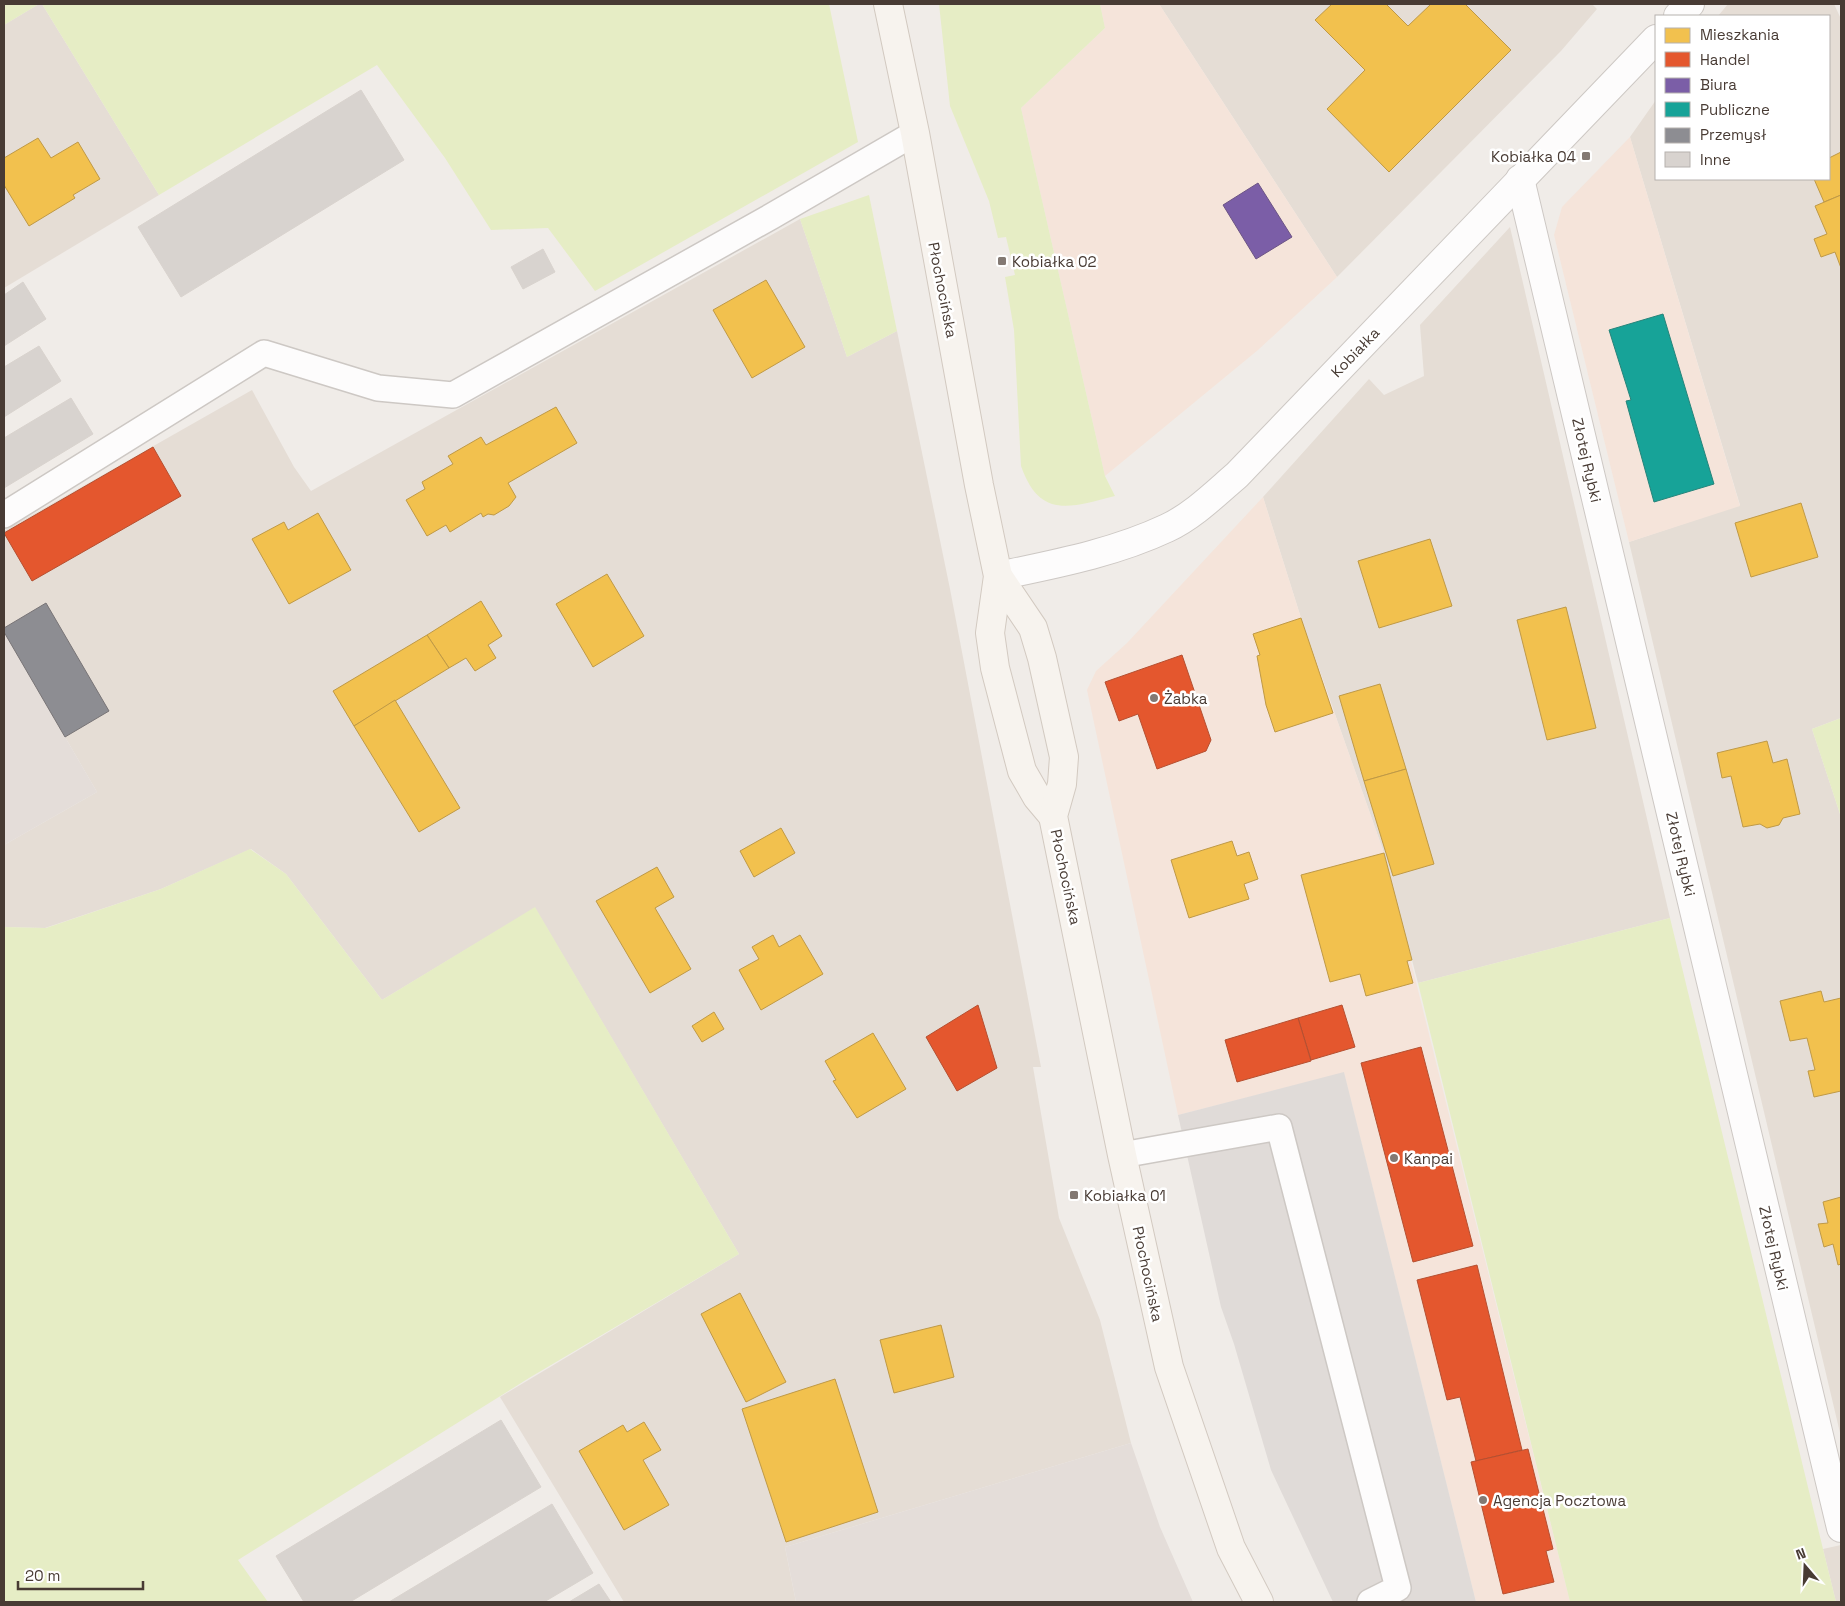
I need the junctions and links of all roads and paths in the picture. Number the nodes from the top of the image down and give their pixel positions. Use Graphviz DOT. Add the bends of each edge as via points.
graph roads {
  1 [pos="888,4"];
  2 [pos="1690,4"];
  3 [pos="1679,15"];
  4 [pos="1655,40"];
  5 [pos="915,133"];
  6 [pos="1520,179"];
  7 [pos="4,516"];
  8 [pos="998,576"];
  9 [pos="1053,816"];
  10 [pos="1122,1155"];
  11 [pos="1841,1528"];
  12 [pos="1259,1602"];
  13 [pos="1370,1602"];
  1 -- 5 [label="main road, Płochocińska"];
  2 -- 3 [label="street"];
  4 -- 6 [label="street, Kobiałka"];
  5 -- 7 [label="lane" via="453,395 378,388 264,353"];
  5 -- 8 [label="main road, Płochocińska"];
  6 -- 8 [label="street, Kobiałka" via="1237,475 1202,504 1168,527 1119,546"];
  6 -- 11 [label="street, Złotej Rybki"];
  8 -- 9 [label="main road, Płochocińska" via="990,633 995,668 1022,771"];
  8 -- 9 [label="main road, Płochocińska" via="1034,628 1042,658 1064,758 1062,784"];
  9 -- 10 [label="main road, Płochocińska"];
  10 -- 12 [label="main road, Płochocińska" via="1169,1367 1231,1548"];
  10 -- 13 [label="lane" via="1279,1127 1398,1588"];
}
